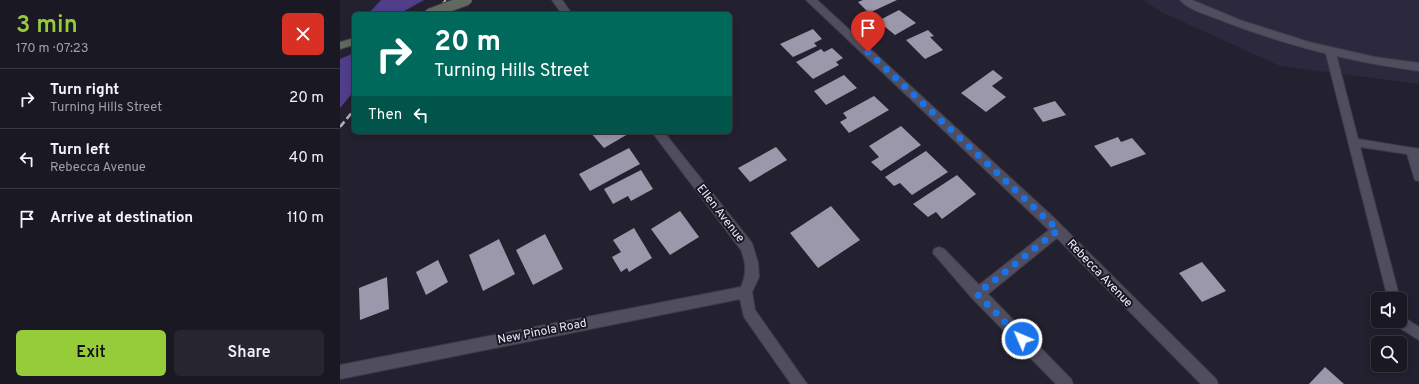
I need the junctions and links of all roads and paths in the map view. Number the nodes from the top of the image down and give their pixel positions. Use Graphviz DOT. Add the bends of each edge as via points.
graph roads {
  1 [pos="467,0"];
  2 [pos="557,0"];
  3 [pos="811,0"];
  4 [pos="1185,0"];
  5 [pos="434,12"];
  6 [pos="566,12"];
  7 [pos="352,42"];
  8 [pos="340,46"];
  9 [pos="1330,50"];
  10 [pos="1419,67"];
  11 [pos="660,134"];
  12 [pos="1353,142"];
  13 [pos="1415,152"];
  14 [pos="1419,177"];
  15 [pos="1058,230"];
  16 [pos="939,254"];
  17 [pos="745,292"];
  18 [pos="1392,292"];
  19 [pos="977,294"];
  20 [pos="1407,326"];
  21 [pos="1419,334"];
  22 [pos="340,372"];
  23 [pos="800,384"];
  24 [pos="1066,384"];
  25 [pos="1211,384"];
  1 -- 5 [label="main road, bridge"];
  2 -- 6 [label="street"];
  3 -- 15 [label="street, Rebecca Avenue"];
  4 -- 9 [label="street" via="1268,34"];
  7 -- 8 [label="main road"];
  9 -- 10 [label="street"];
  9 -- 12 [label="lane"];
  11 -- 17 [label="street, Ellen Avenue" via="747,247 752,263 752,277"];
  12 -- 13 [label="lane"];
  12 -- 18 [label="lane"];
  13 -- 14 [label="lane"];
  15 -- 19 [label="street"];
  15 -- 25 [label="street, Rebecca Avenue"];
  16 -- 19 [label="street"];
  17 -- 22 [label="street, New Pinola Road"];
  17 -- 23 [label="street" via="749,312"];
  19 -- 24 [label="street"];
  20 -- 21 [label="lane"];
}
